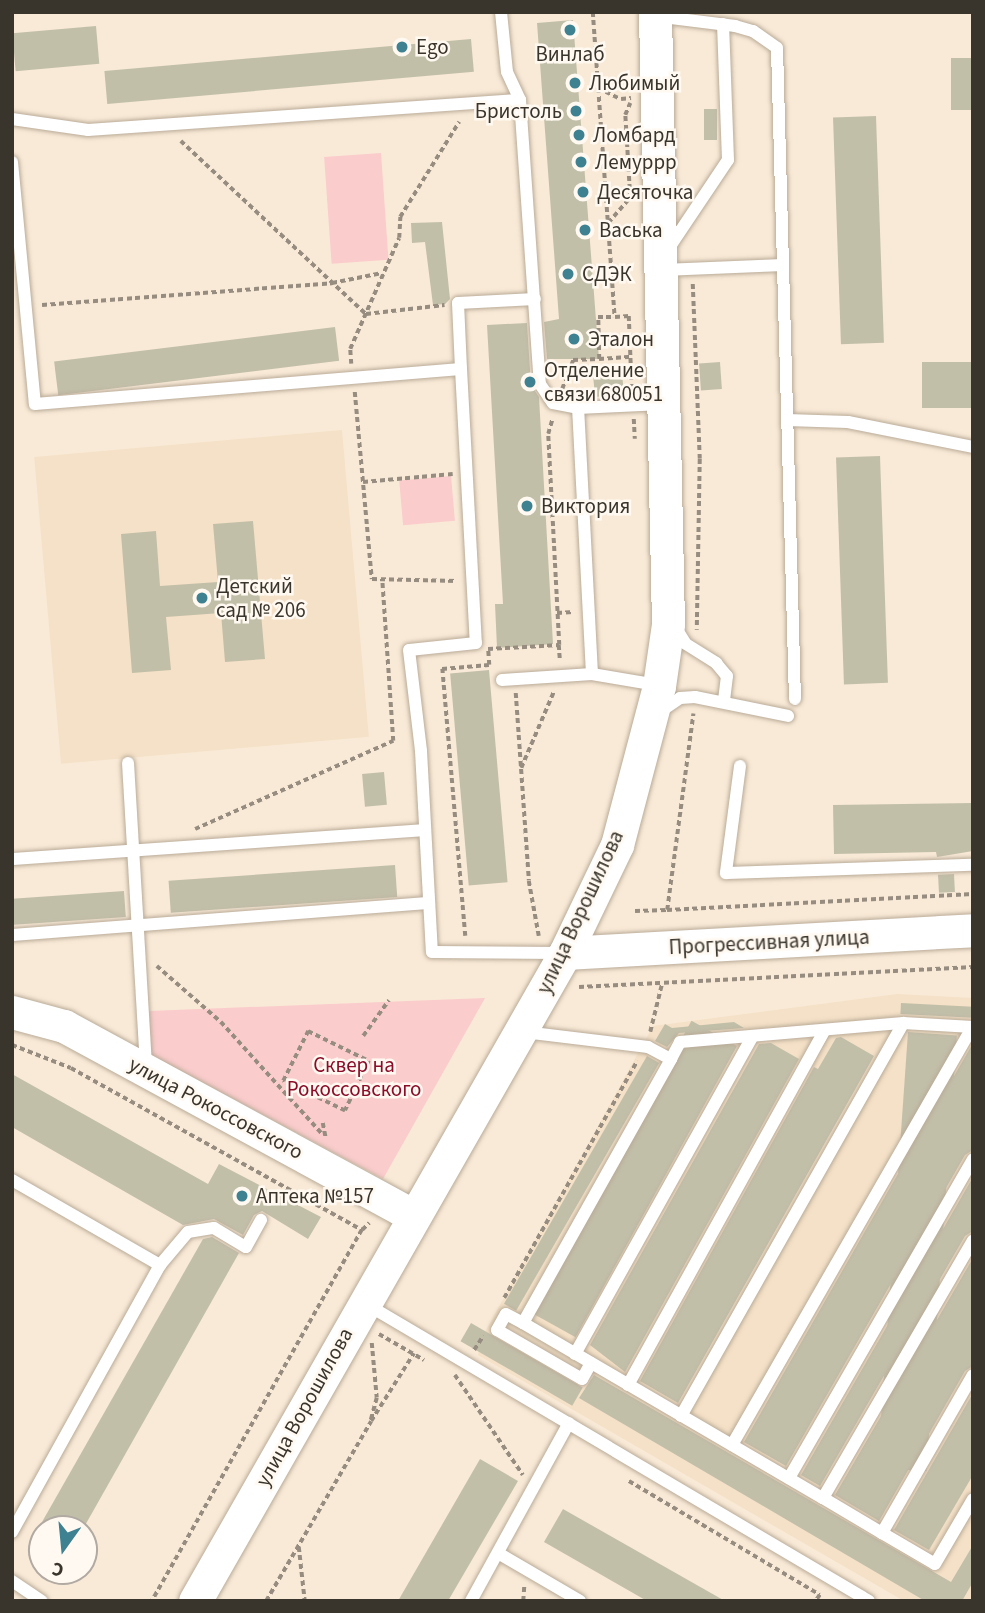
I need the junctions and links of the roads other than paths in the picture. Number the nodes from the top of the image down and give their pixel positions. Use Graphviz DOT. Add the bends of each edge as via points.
graph roads {
  1 [pos="501,12"];
  2 [pos="655,14"];
  3 [pos="726,21"];
  4 [pos="520,100"];
  5 [pos="12,119"];
  6 [pos="12,162"];
  7 [pos="673,265"];
  8 [pos="783,265"];
  9 [pos="535,299"];
  10 [pos="461,369"];
  11 [pos="578,408"];
  12 [pos="666,410"];
  13 [pos="787,420"];
  14 [pos="973,447"];
  15 [pos="667,613"];
  16 [pos="592,674"];
  17 [pos="508,679"];
  18 [pos="659,686"];
  19 [pos="795,699"];
  20 [pos="724,701"];
  21 [pos="788,716"];
  22 [pos="649,724"];
  23 [pos="128,763"];
  24 [pos="740,766"];
  25 [pos="423,830"];
  26 [pos="135,852"];
  27 [pos="12,859"];
  28 [pos="973,865"];
  29 [pos="428,903"];
  30 [pos="139,925"];
  31 [pos="973,930"];
  32 [pos="12,935"];
  33 [pos="553,947"];
  34 [pos="12,1012"];
  35 [pos="904,1023"];
  36 [pos="973,1027"];
  37 [pos="825,1030"];
  38 [pos="520,1032"];
  39 [pos="752,1036"];
  40 [pos="671,1059"];
  41 [pos="146,1071"];
  42 [pos="973,1158"];
  43 [pos="12,1180"];
  44 [pos="414,1216"];
  45 [pos="261,1220"];
  46 [pos="973,1240"];
  47 [pos="160,1265"];
  48 [pos="365,1315"];
  49 [pos="523,1323"];
  50 [pos="575,1354"];
  51 [pos="591,1363"];
  52 [pos="973,1376"];
  53 [pos="628,1385"];
  54 [pos="681,1416"];
  55 [pos="569,1423"];
  56 [pos="732,1445"];
  57 [pos="789,1478"];
  58 [pos="823,1498"];
  59 [pos="973,1499"];
  60 [pos="12,1532"];
  61 [pos="882,1533"];
  62 [pos="498,1553"];
  63 [pos="12,1581"];
  64 [pos="42,1601"];
  65 [pos="195,1601"];
  66 [pos="471,1601"];
  67 [pos="580,1601"];
  68 [pos="869,1601"];
  1 -- 4 [label="lane" via="507,72"];
  2 -- 3 [label="lane"];
  2 -- 7 [label="main road, улица Ворошилова"];
  3 -- 7 [label="lane" via="728,160"];
  3 -- 8 [label="lane" via="753,31 777,48"];
  4 -- 5 [label="lane" via="88,130"];
  4 -- 9 [label="lane"];
  6 -- 10 [label="lane" via="35,404 354,387"];
  7 -- 8 [label="lane"];
  7 -- 12 [label="main road, улица Ворошилова"];
  8 -- 13 [label="lane"];
  9 -- 10 [label="lane" via="458,303"];
  9 -- 11 [label="lane" via="540,384 557,405"];
  10 -- 25 [label="lane" via="476,643 409,650 421,751"];
  11 -- 12 [label="lane"];
  11 -- 16 [label="lane"];
  12 -- 15 [label="main road, улица Ворошилова"];
  13 -- 14 [label="lane" via="848,422"];
  13 -- 19 [label="lane"];
  15 -- 18 [label="main road, улица Ворошилова"];
  15 -- 20 [label="lane" via="687,644 727,676"];
  16 -- 17 [label="lane"];
  16 -- 18 [label="lane"];
  18 -- 22 [label="main road, улица Ворошилова"];
  20 -- 21 [label="lane"];
  20 -- 22 [label="lane" via="680,698"];
  22 -- 33 [label="main road, улица Ворошилова" via="617,845"];
  23 -- 26 [label="lane"];
  24 -- 28 [label="lane" via="726,873"];
  25 -- 26 [label="lane"];
  25 -- 29 [label="lane"];
  26 -- 27 [label="lane"];
  26 -- 30 [label="lane"];
  29 -- 30 [label="lane"];
  29 -- 33 [label="lane" via="432,952"];
  30 -- 32 [label="lane"];
  30 -- 41 [label="lane"];
  31 -- 33 [label="main road, Прогрессивная улица"];
  33 -- 38 [label="main road, улица Ворошилова"];
  34 -- 41 [label="main road, улица Рокоссовского" via="64,1026"];
  35 -- 36 [label="lane"];
  35 -- 37 [label="lane"];
  35 -- 54 [label="lane"];
  36 -- 56 [label="lane"];
  37 -- 39 [label="lane"];
  37 -- 53 [label="lane"];
  38 -- 40 [label="lane" via="644,1047"];
  38 -- 44 [label="main road, улица Ворошилова"];
  39 -- 40 [label="lane" via="680,1042"];
  39 -- 50 [label="lane"];
  40 -- 49 [label="lane"];
  41 -- 44 [label="main road, улица Рокоссовского"];
  42 -- 57 [label="lane"];
  43 -- 47 [label="lane"];
  44 -- 48 [label="main road, улица Ворошилова"];
  45 -- 47 [label="lane" via="246,1247 214,1228 188,1232"];
  46 -- 58 [label="lane"];
  47 -- 60 [label="lane"];
  48 -- 55 [label="lane" via="459,1358"];
  48 -- 65 [label="main road, улица Ворошилова"];
  49 -- 50 [label="lane"];
  49 -- 51 [label="lane" via="506,1314 497,1330 582,1379"];
  50 -- 51 [label="lane"];
  51 -- 53 [label="lane"];
  52 -- 61 [label="lane"];
  53 -- 54 [label="lane"];
  54 -- 56 [label="lane"];
  55 -- 62 [label="lane"];
  55 -- 68 [label="lane"];
  56 -- 57 [label="lane"];
  57 -- 58 [label="lane"];
  58 -- 61 [label="lane"];
  59 -- 61 [label="lane" via="935,1564"];
  62 -- 66 [label="lane"];
  62 -- 67 [label="lane"];
  63 -- 64 [label="lane"];
}
